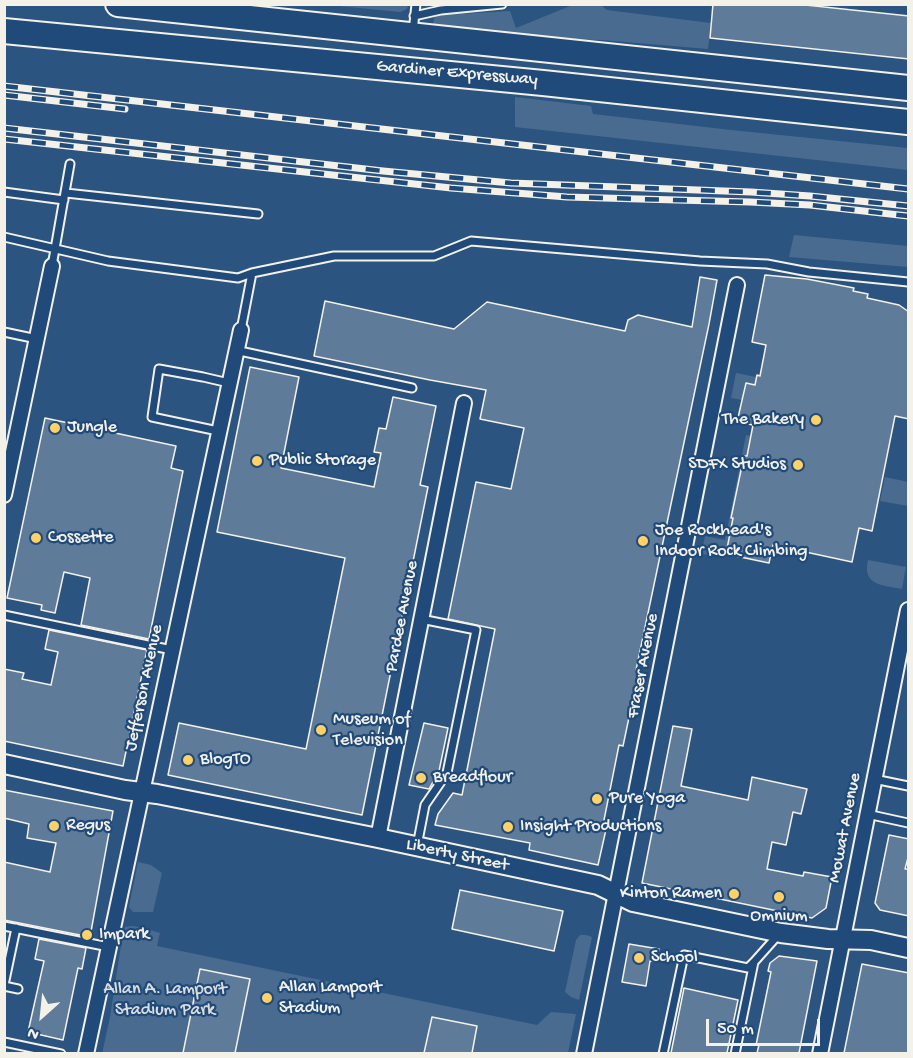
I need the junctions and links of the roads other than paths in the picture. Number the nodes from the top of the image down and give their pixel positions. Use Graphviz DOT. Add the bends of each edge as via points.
graph roads {
  1 [pos="118,4"];
  2 [pos="416,4"];
  3 [pos="502,4"];
  4 [pos="414,16"];
  5 [pos="4,31"];
  6 [pos="413,32"];
  7 [pos="909,88"];
  8 [pos="909,122"];
  9 [pos="70,164"];
  10 [pos="4,192"];
  11 [pos="65,196"];
  12 [pos="258,214"];
  13 [pos="4,237"];
  14 [pos="55,249"];
  15 [pos="52,266"];
  16 [pos="252,273"];
  17 [pos="909,282"];
  18 [pos="737,285"];
  19 [pos="241,330"];
  20 [pos="4,332"];
  21 [pos="37,339"];
  22 [pos="236,350"];
  23 [pos="229,383"];
  24 [pos="412,388"];
  25 [pos="464,403"];
  26 [pos="218,431"];
  27 [pos="10,437"];
  28 [pos="4,495"];
  29 [pos="909,610"];
  30 [pos="4,615"];
  31 [pos="422,619"];
  32 [pos="171,650"];
  33 [pos="4,764"];
  34 [pos="874,779"];
  35 [pos="909,786"];
  36 [pos="142,792"];
  37 [pos="867,814"];
  38 [pos="909,823"];
  39 [pos="378,838"];
  40 [pos="416,847"];
  41 [pos="617,894"];
  42 [pos="4,926"];
  43 [pos="16,928"];
  44 [pos="781,933"];
  45 [pos="843,940"];
  46 [pos="109,947"];
  47 [pos="909,948"];
  48 [pos="754,962"];
  49 [pos="4,985"];
  50 [pos="18,989"];
  51 [pos="4,1042"];
  52 [pos="61,1053"];
  53 [pos="86,1053"];
  54 [pos="584,1053"];
  55 [pos="663,1053"];
  56 [pos="735,1053"];
  57 [pos="820,1053"];
  1 -- 7 [label="highway, Gardiner Expressway"];
  2 -- 4 [label="lane"];
  3 -- 4 [label="lane"];
  4 -- 6 [label="lane"];
  5 -- 8 [label="highway, Gardiner Expressway"];
  9 -- 11 [label="lane"];
  10 -- 11 [label="lane"];
  11 -- 12 [label="lane"];
  11 -- 14 [label="lane"];
  13 -- 14 [label="lane"];
  14 -- 15 [label="lane"];
  14 -- 16 [label="lane" via="108,261 238,278"];
  15 -- 21 [label="street"];
  16 -- 17 [label="lane" via="334,256 434,256 471,241 766,264"];
  16 -- 19 [label="lane"];
  18 -- 41 [label="street, Fraser Avenue"];
  19 -- 22 [label="street, Jefferson Avenue"];
  20 -- 21 [label="lane"];
  21 -- 27 [label="street"];
  22 -- 23 [label="street, Jefferson Avenue"];
  22 -- 24 [label="lane"];
  23 -- 26 [label="street, Jefferson Avenue"];
  23 -- 26 [label="lane" via="159,369 152,417"];
  25 -- 31 [label="street, Pardee Avenue"];
  26 -- 32 [label="street, Jefferson Avenue"];
  27 -- 28 [label="street"];
  29 -- 34 [label="street, Mowat Avenue"];
  30 -- 32 [label="lane"];
  31 -- 39 [label="street, Pardee Avenue"];
  31 -- 40 [label="lane" via="476,630 447,773 425,805"];
  32 -- 36 [label="street, Jefferson Avenue"];
  33 -- 36 [label="street, Liberty Street"];
  34 -- 35 [label="lane"];
  34 -- 37 [label="street, Mowat Avenue"];
  36 -- 39 [label="street, Liberty Street"];
  36 -- 46 [label="street, Jefferson Avenue"];
  37 -- 38 [label="lane"];
  37 -- 45 [label="street, Mowat Avenue"];
  39 -- 40 [label="street, Liberty Street"];
  40 -- 41 [label="street, Liberty Street" via="598,885"];
  41 -- 44 [label="street, Liberty Street" via="633,902"];
  41 -- 54 [label="street, Fraser Avenue"];
  42 -- 43 [label="lane"];
  43 -- 46 [label="lane"];
  43 -- 49 [label="lane"];
  44 -- 45 [label="street, Liberty Street"];
  44 -- 48 [label="lane"];
  45 -- 47 [label="street, Liberty Street" via="871,940"];
  45 -- 57 [label="street, Mowat Avenue"];
  46 -- 53 [label="street, Jefferson Avenue"];
  48 -- 55 [label="lane" via="748,968 684,955"];
  48 -- 56 [label="lane"];
  49 -- 50 [label="lane"];
  51 -- 52 [label="lane"];
}
